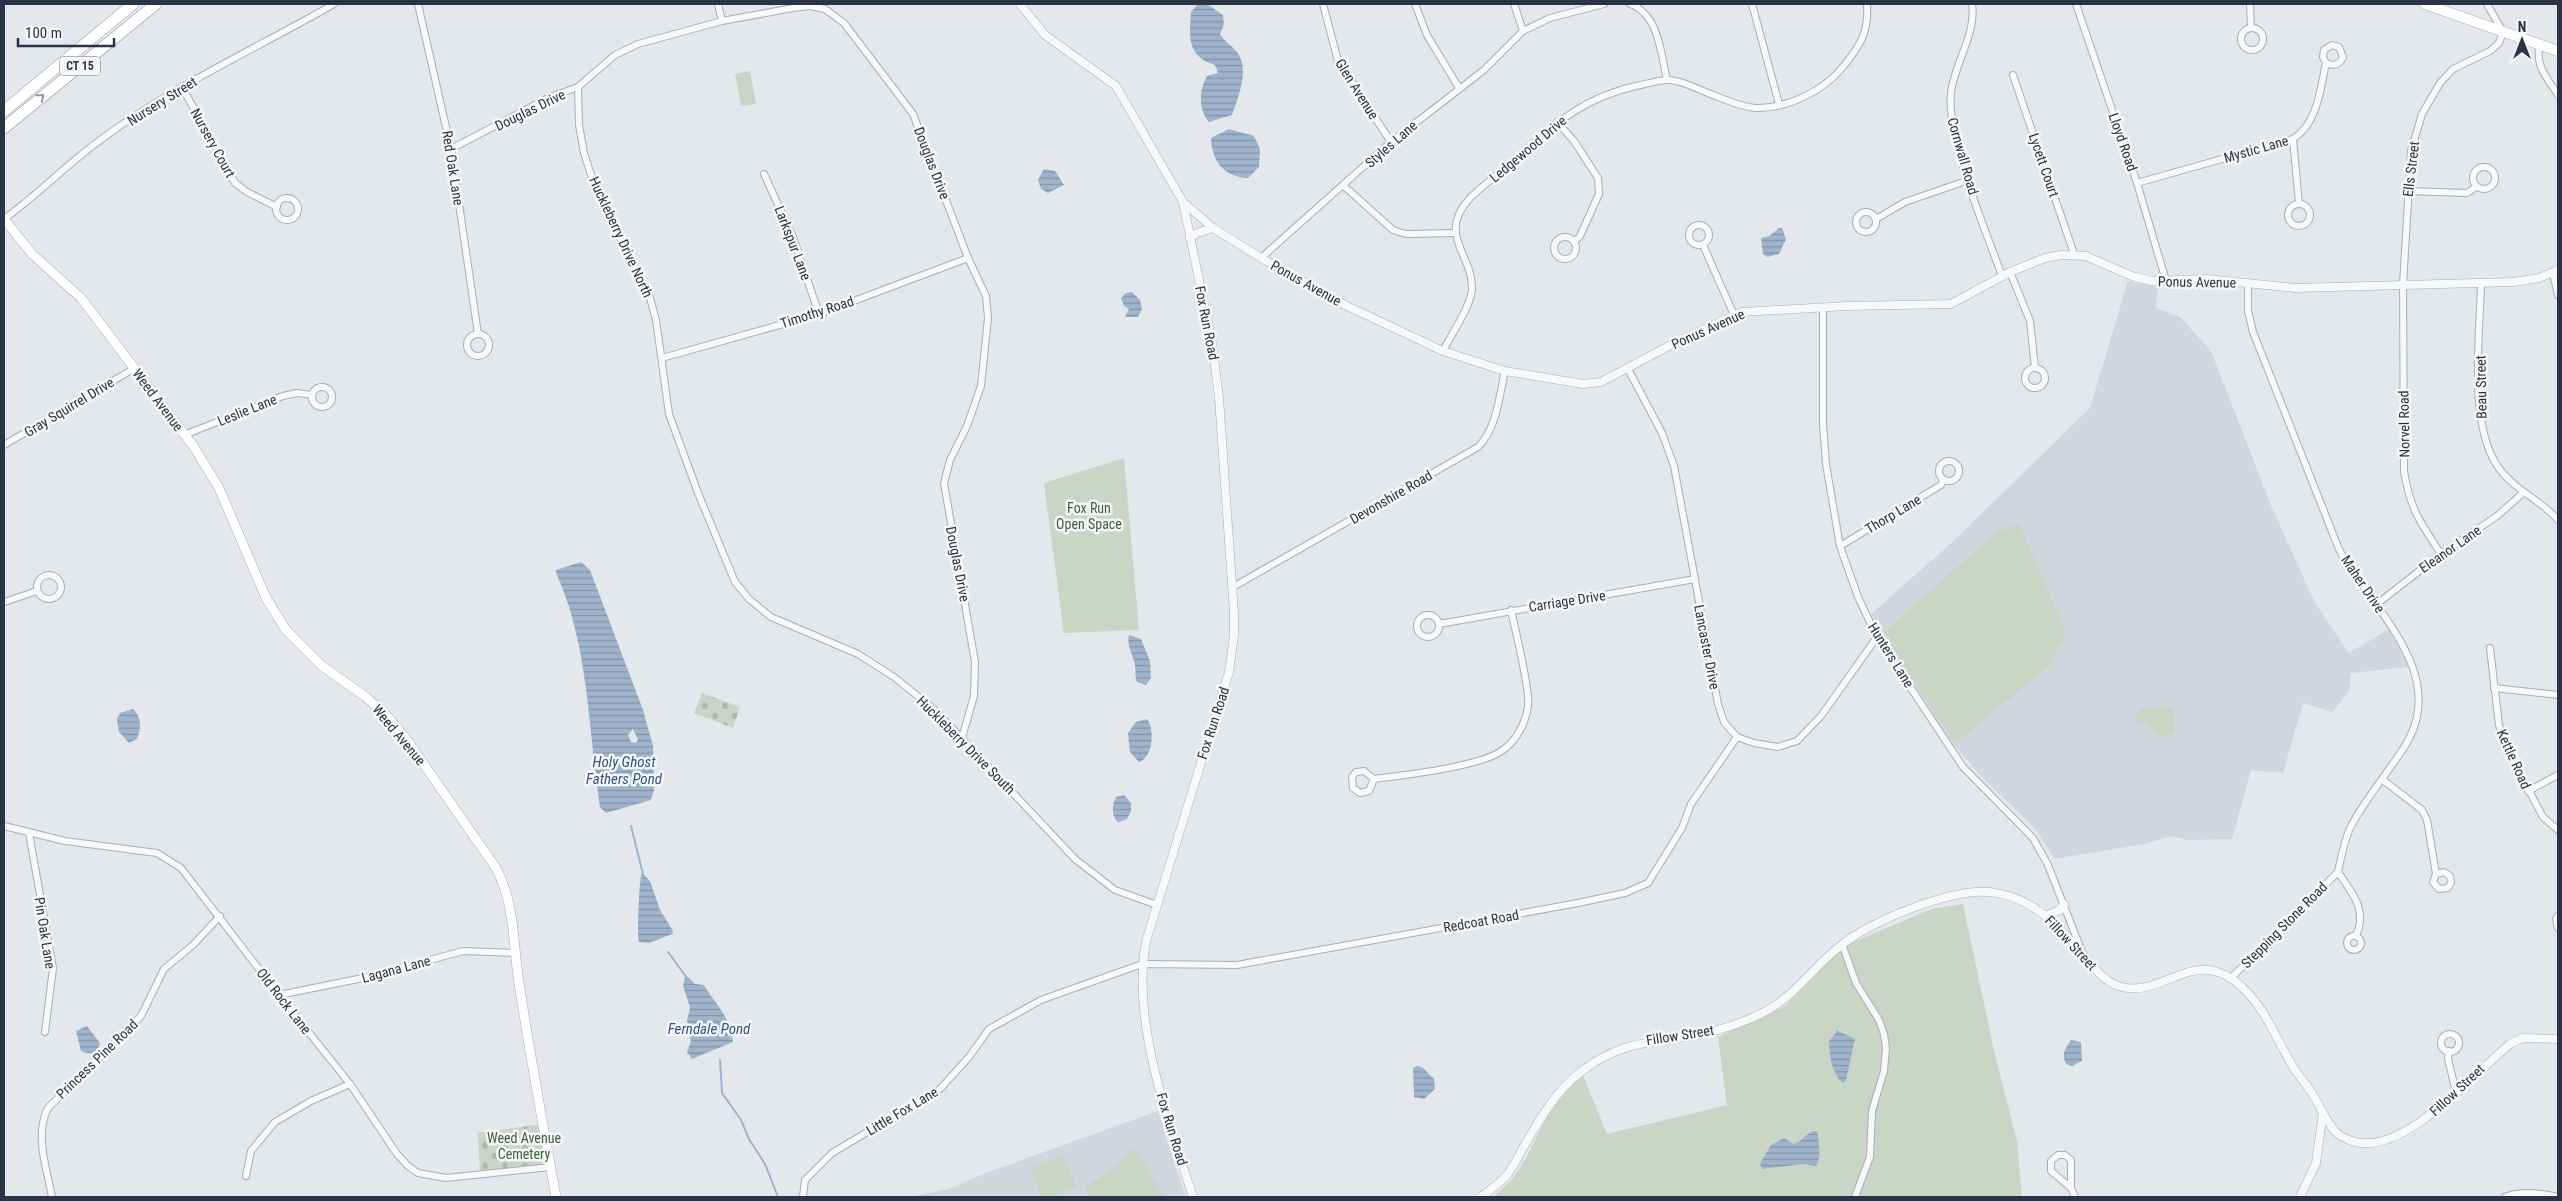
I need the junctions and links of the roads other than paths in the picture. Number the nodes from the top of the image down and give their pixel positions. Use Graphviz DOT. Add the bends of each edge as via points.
graph roads {
  1 [pos="133,4"];
  2 [pos="156,4"];
  3 [pos="334,4"];
  4 [pos="418,4"];
  5 [pos="718,4"];
  6 [pos="1020,4"];
  7 [pos="1323,4"];
  8 [pos="1415,4"];
  9 [pos="1514,4"];
  10 [pos="1604,4"];
  11 [pos="1630,4"];
  12 [pos="1752,4"];
  13 [pos="1867,4"];
  14 [pos="1972,4"];
  15 [pos="2076,4"];
  16 [pos="2250,4"];
  17 [pos="2425,4"];
  18 [pos="2487,4"];
  19 [pos="722,21"];
  20 [pos="2251,28"];
  21 [pos="1523,31"];
  22 [pos="2503,32"];
  23 [pos="2540,45"];
  24 [pos="2558,51"];
  25 [pos="2326,63"];
  26 [pos="2013,75"];
  27 [pos="1668,80"];
  28 [pos="182,87"];
  29 [pos="578,87"];
  30 [pos="1459,88"];
  31 [pos="2558,95"];
  32 [pos="1779,104"];
  33 [pos="4,111"];
  34 [pos="1556,122"];
  35 [pos="4,128"];
  36 [pos="2293,138"];
  37 [pos="1391,142"];
  38 [pos="451,149"];
  39 [pos="764,174"];
  40 [pos="1969,180"];
  41 [pos="2137,183"];
  42 [pos="1344,186"];
  43 [pos="2476,187"];
  44 [pos="2407,191"];
  45 [pos="1183,202"];
  46 [pos="2299,204"];
  47 [pos="276,208"];
  48 [pos="4,219"];
  49 [pos="1876,219"];
  50 [pos="1213,228"];
  51 [pos="1454,234"];
  52 [pos="1190,238"];
  53 [pos="1574,242"];
  54 [pos="1703,245"];
  55 [pos="2074,254"];
  56 [pos="968,258"];
  57 [pos="1261,258"];
  58 [pos="2556,271"];
  59 [pos="2010,272"];
  60 [pos="2002,276"];
  61 [pos="2166,281"];
  62 [pos="2248,283"];
  63 [pos="2481,283"];
  64 [pos="2403,285"];
  65 [pos="2558,295"];
  66 [pos="1824,307"];
  67 [pos="819,314"];
  68 [pos="1734,315"];
  69 [pos="478,334"];
  70 [pos="1444,351"];
  71 [pos="662,358"];
  72 [pos="135,368"];
  73 [pos="2036,368"];
  74 [pos="1628,369"];
  75 [pos="1505,371"];
  76 [pos="312,395"];
  77 [pos="184,435"];
  78 [pos="4,445"];
  79 [pos="1943,480"];
  80 [pos="2523,493"];
  81 [pos="2558,520"];
  82 [pos="1840,546"];
  83 [pos="2441,554"];
  84 [pos="1695,579"];
  85 [pos="1233,587"];
  86 [pos="37,591"];
  87 [pos="4,602"];
  88 [pos="2377,604"];
  89 [pos="1511,610"];
  90 [pos="1439,624"];
  91 [pos="1877,637"];
  92 [pos="2490,648"];
  93 [pos="2494,688"];
  94 [pos="2558,695"];
  95 [pos="1737,737"];
  96 [pos="962,738"];
  97 [pos="2558,775"];
  98 [pos="1374,780"];
  99 [pos="2383,780"];
  100 [pos="2528,791"];
  101 [pos="4,826"];
  102 [pos="2558,830"];
  103 [pos="30,833"];
  104 [pos="2338,872"];
  105 [pos="2436,874"];
  106 [pos="2064,904"];
  107 [pos="1157,905"];
  108 [pos="2048,915"];
  109 [pos="220,916"];
  110 [pos="2558,916"];
  111 [pos="2558,928"];
  112 [pos="2356,936"];
  113 [pos="1842,944"];
  114 [pos="515,953"];
  115 [pos="2083,955"];
  116 [pos="1142,964"];
  117 [pos="2231,978"];
  118 [pos="279,995"];
  119 [pos="44,1032"];
  120 [pos="2558,1039"];
  121 [pos="2448,1051"];
  122 [pos="350,1084"];
  123 [pos="2456,1092"];
  124 [pos="2323,1113"];
  125 [pos="550,1167"];
  126 [pos="246,1176"];
  127 [pos="2071,1188"];
  128 [pos="52,1197"];
  129 [pos="556,1197"];
  130 [pos="803,1197"];
  131 [pos="1193,1197"];
  132 [pos="1482,1197"];
  133 [pos="1855,1197"];
  134 [pos="2074,1197"];
  135 [pos="2300,1197"];
  136 [pos="2505,1197"];
  137 [pos="2558,1197"];
  1 -- 33 [label="highway, CT 15"];
  35 -- 2 [label="highway, CT 15, one-way"];
  3 -- 28 [label="street, Nursery Street"];
  4 -- 38 [label="street, Red Oak Lane"];
  5 -- 19 [label="street"];
  6 -- 45 [label="street, Ponus Avenue" via="1045,34 1116,86"];
  7 -- 37 [label="street, Glen Avenue" via="1338,61"];
  8 -- 30 [label="street" via="1427,35"];
  9 -- 21 [label="street"];
  10 -- 21 [label="street, Styles Lane" via="1550,18"];
  11 -- 27 [label="street" via="1651,22"];
  12 -- 32 [label="street"];
  13 -- 32 [label="street, Ledgewood Drive" via="1866,34 1831,80 1809,96"];
  14 -- 40 [label="street, Cornwall Road" via="1970,26 1951,91 1950,110 1952,127"];
  15 -- 41 [label="street, Lloyd Road"];
  16 -- 20 [label="street"];
  17 -- 22 [label="main road"];
  18 -- 22 [label="street"];
  19 -- 29 [label="street, Douglas Drive" via="638,44 615,55"];
  19 -- 56 [label="street, Douglas Drive" via="810,6 825,9 844,23 913,114"];
  21 -- 30 [label="street, Styles Lane" via="1495,60"];
  22 -- 23 [label="main road"];
  22 -- 44 [label="street, Ells Street" via="2499,43 2490,51 2453,69 2440,83 2422,114 2411,152"];
  23 -- 24 [label="main road"];
  23 -- 31 [label="street" via="2540,66"];
  25 -- 36 [label="street, Mystic Lane" via="2309,125"];
  26 -- 55 [label="street, Lycett Court"];
  27 -- 32 [label="street, Ledgewood Drive" via="1737,104 1757,108"];
  27 -- 34 [label="street, Ledgewood Drive" via="1633,86 1598,99 1580,106"];
  28 -- 47 [label="street, Nursery Court" via="235,184"];
  28 -- 48 [label="street, Nursery Street" via="95,144 36,196"];
  29 -- 38 [label="street, Douglas Drive" via="548,98"];
  29 -- 71 [label="street, Huckleberry Drive North" via="579,125 595,187 650,298"];
  30 -- 37 [label="street, Styles Lane"];
  34 -- 51 [label="street, Ledgewood Drive" via="1469,199"];
  34 -- 53 [label="street" via="1574,141 1598,178 1599,194 1580,236"];
  36 -- 41 [label="street, Mystic Lane"];
  36 -- 46 [label="street"];
  37 -- 42 [label="street, Styles Lane"];
  38 -- 69 [label="street, Red Oak Lane"];
  39 -- 67 [label="street, Larkspur Lane" via="793,237"];
  40 -- 49 [label="street" via="1905,202"];
  40 -- 60 [label="street, Cornwall Road"];
  41 -- 61 [label="street, Lloyd Road"];
  42 -- 51 [label="street" via="1393,230 1406,234"];
  42 -- 57 [label="street, Styles Lane"];
  43 -- 44 [label="street" via="2467,193"];
  44 -- 64 [label="street, Ells Street"];
  45 -- 50 [label="street, Ponus Avenue"];
  45 -- 52 [label="street, Fox Run Road"];
  48 -- 72 [label="main road, Weed Avenue" via="32,254 72,289"];
  50 -- 52 [label="street"];
  50 -- 57 [label="street, Ponus Avenue"];
  51 -- 70 [label="street" via="1468,267 1472,290"];
  52 -- 85 [label="street, Fox Run Road" via="1216,365"];
  54 -- 68 [label="street"];
  55 -- 59 [label="street, Ponus Avenue" via="2045,258"];
  55 -- 61 [label="street, Ponus Avenue" via="2098,260 2144,280"];
  56 -- 67 [label="street, Timothy Road"];
  56 -- 96 [label="street, Douglas Drive" via="986,296 986,349 981,386 967,426 950,460 944,483 975,662 974,696"];
  57 -- 70 [label="street, Ponus Avenue" via="1347,306"];
  58 -- 63 [label="street, Ponus Avenue" via="2526,281"];
  58 -- 65 [label="street"];
  59 -- 60 [label="street, Ponus Avenue"];
  59 -- 73 [label="street" via="2030,321"];
  60 -- 66 [label="street, Ponus Avenue" via="1951,304"];
  61 -- 62 [label="street, Ponus Avenue" via="2207,279"];
  62 -- 64 [label="street, Ponus Avenue" via="2295,288"];
  62 -- 88 [label="street, Maher Drive" via="2248,311 2254,332 2331,529 2345,560"];
  63 -- 64 [label="street, Ponus Avenue"];
  63 -- 80 [label="street, Beau Street" via="2480,420 2498,468"];
  64 -- 83 [label="street, Norvel Road" via="2404,471 2415,516"];
  66 -- 68 [label="street, Ponus Avenue" via="1750,311"];
  66 -- 82 [label="street, Hunters Lane" via="1823,424 1826,464"];
  67 -- 71 [label="street, Timothy Road"];
  68 -- 74 [label="street, Ponus Avenue"];
  70 -- 75 [label="street, Ponus Avenue"];
  71 -- 96 [label="street, Huckleberry Drive South" via="669,414 736,582 749,599 771,617 858,654 894,677 935,710"];
  72 -- 77 [label="main road, Weed Avenue"];
  72 -- 78 [label="street, Gray Squirrel Drive"];
  74 -- 75 [label="street, Ponus Avenue" via="1593,384"];
  74 -- 84 [label="street, Lancaster Drive" via="1662,433 1674,466"];
  75 -- 85 [label="street, Devonshire Road" via="1492,426 1478,447"];
  76 -- 77 [label="street, Leslie Lane" via="297,393 283,396"];
  77 -- 114 [label="main road, Weed Avenue" via="219,488 275,616 305,651 366,697 392,722 496,868 507,892"];
  79 -- 82 [label="street, Thorp Lane" via="1941,485"];
  80 -- 81 [label="street, Beau Street" via="2549,509"];
  80 -- 83 [label="street, Eleanor Lane" via="2497,516"];
  82 -- 91 [label="street, Hunters Lane" via="1858,597"];
  83 -- 88 [label="street, Eleanor Lane"];
  84 -- 89 [label="street, Carriage Drive"];
  84 -- 95 [label="street, Lancaster Drive" via="1718,704 1724,722"];
  85 -- 107 [label="street, Fox Run Road" via="1234,635 1230,672"];
  86 -- 87 [label="street"];
  88 -- 99 [label="street, Maher Drive" via="2413,665 2419,707 2410,740"];
  89 -- 90 [label="street, Carriage Drive"];
  89 -- 98 [label="street" via="1528,697 1522,728 1501,752 1474,762"];
  91 -- 95 [label="street" via="1821,716 1797,741 1778,747"];
  91 -- 106 [label="street, Hunters Lane" via="1968,773 2033,838"];
  92 -- 93 [label="street, Kettle Road"];
  93 -- 94 [label="street"];
  93 -- 100 [label="street, Kettle Road" via="2505,745"];
  95 -- 116 [label="street, Redcoat Road" via="1691,804 1682,828 1648,883 1625,892 1236,965"];
  96 -- 107 [label="street, Huckleberry Drive South" via="1075,859 1097,878 1115,890"];
  97 -- 100 [label="street"];
  99 -- 104 [label="street, Maher Drive" via="2350,829"];
  99 -- 105 [label="street" via="2422,810 2427,820"];
  100 -- 102 [label="street, Kettle Road" via="2543,817"];
  101 -- 103 [label="street, Old Rock Lane"];
  103 -- 109 [label="street, Old Rock Lane" via="166,856 181,868"];
  103 -- 119 [label="street, Pin Oak Lane" via="53,968"];
  104 -- 112 [label="street" via="2356,898 2361,912"];
  104 -- 117 [label="street, Stepping Stone Road"];
  106 -- 108 [label="street" via="2060,910"];
  106 -- 115 [label="street, Hunters Lane"];
  107 -- 116 [label="street, Fox Run Road"];
  108 -- 113 [label="street, Fillow Street" via="2003,895 1962,893 1912,909"];
  108 -- 115 [label="street, Fillow Street"];
  109 -- 118 [label="street, Old Rock Lane"];
  109 -- 128 [label="street, Princess Pine Road" via="193,945 164,969 141,1016 48,1108 42,1119 41,1137"];
  110 -- 111 [label="street"];
  113 -- 132 [label="street, Fillow Street" via="1787,999 1761,1014 1687,1037 1639,1042 1583,1069 1551,1101 1508,1174"];
  113 -- 133 [label="street" via="1856,983 1879,1020 1886,1048 1884,1071 1872,1111 1870,1157"];
  114 -- 118 [label="street, Lagana Lane" via="463,950 368,977"];
  114 -- 125 [label="main road, Weed Avenue"];
  115 -- 117 [label="street, Fillow Street" via="2107,980 2127,988 2147,986 2193,970 2210,970"];
  116 -- 130 [label="street, Little Fox Lane" via="1041,1000 990,1029 940,1089 832,1153 805,1180"];
  116 -- 131 [label="street, Fox Run Road" via="1142,992 1156,1078"];
  117 -- 124 [label="street, Fillow Street" via="2253,999"];
  118 -- 122 [label="street, Old Rock Lane"];
  120 -- 123 [label="street, Fillow Street" via="2522,1038 2510,1044"];
  121 -- 123 [label="street"];
  122 -- 125 [label="street, Old Rock Lane" via="397,1154 418,1173 446,1178"];
  122 -- 126 [label="street" via="275,1122 250,1151"];
  123 -- 124 [label="street, Fillow Street" via="2428,1118 2376,1143 2358,1143 2338,1134"];
  124 -- 135 [label="street" via="2316,1163"];
  125 -- 129 [label="main road, Weed Avenue"];
  127 -- 127 [label="street" via="2071,1160 2065,1155 2058,1155 2051,1161 2051,1172"];
  127 -- 134 [label="street"];
  136 -- 137 [label="street" via="2517,1193"];
}
